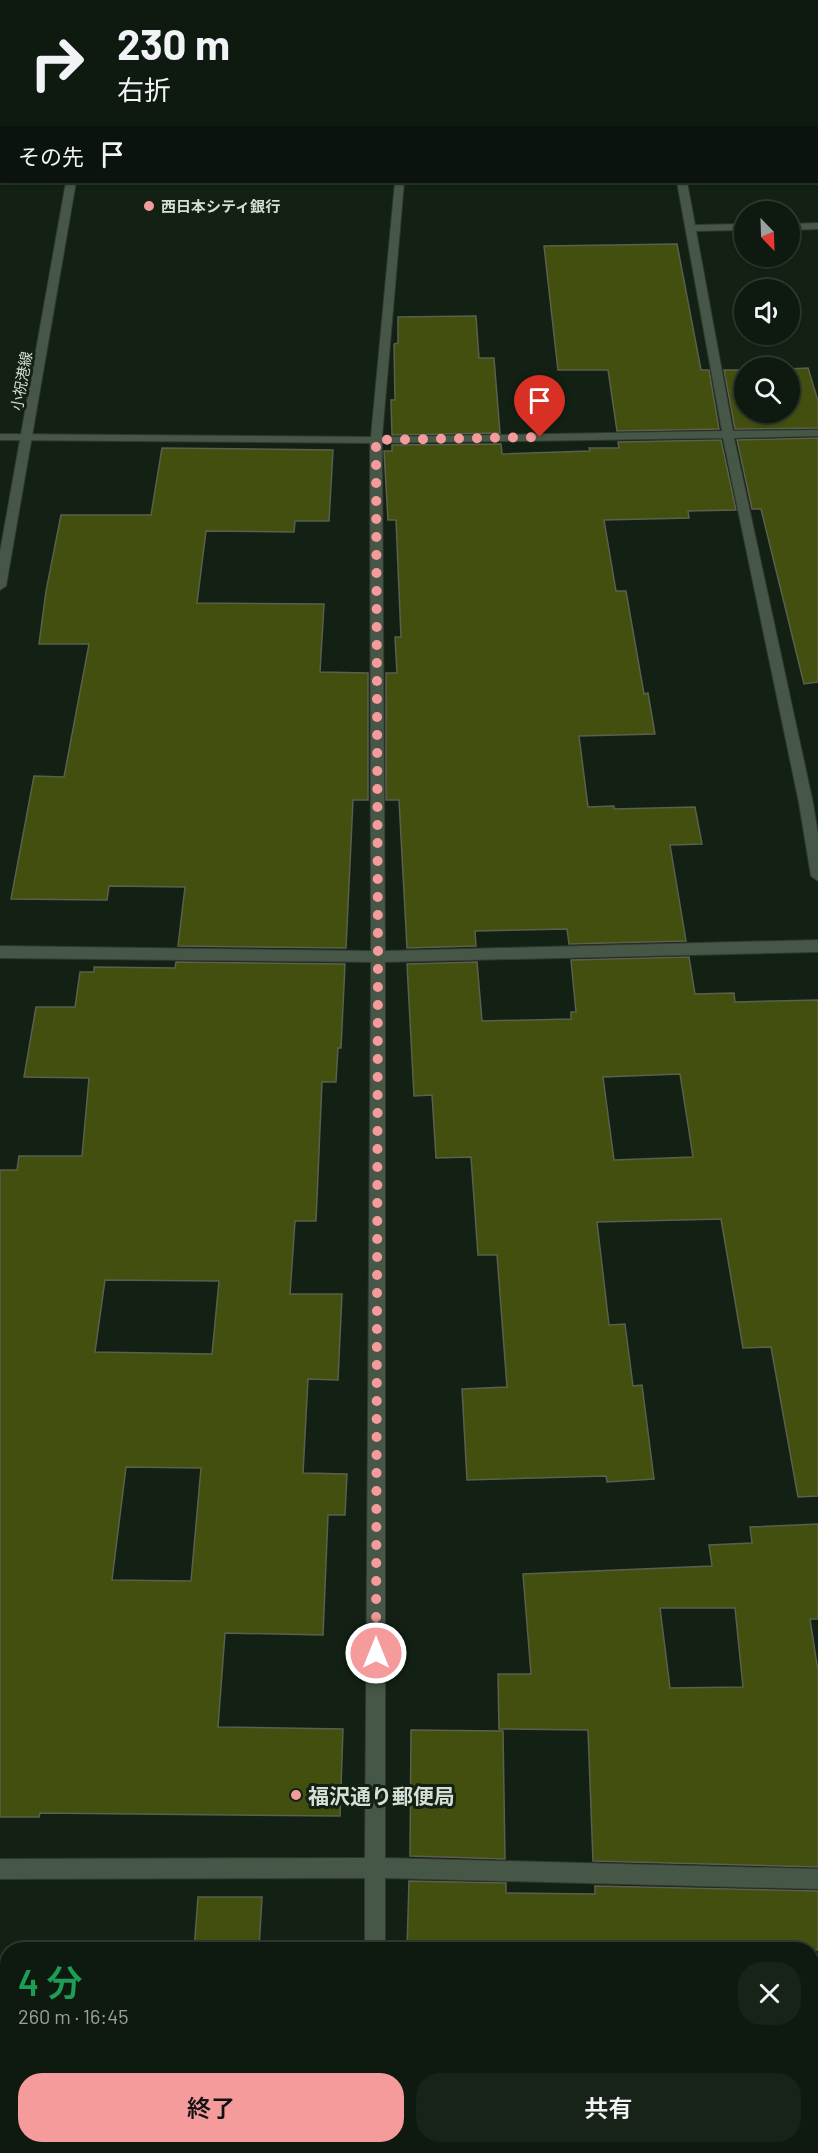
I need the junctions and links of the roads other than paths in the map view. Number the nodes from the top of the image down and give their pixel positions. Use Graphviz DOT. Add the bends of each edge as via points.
graph roads {
  1 [pos="71,183"];
  2 [pos="399,183"];
  3 [pos="682,183"];
  4 [pos="818,226"];
  5 [pos="734,227"];
  6 [pos="800,227"];
  7 [pos="691,228"];
  8 [pos="818,433"];
  9 [pos="728,434"];
  10 [pos="0,437"];
  11 [pos="27,437"];
  12 [pos="376,440"];
  13 [pos="0,586"];
  14 [pos="812,803"];
  15 [pos="818,876"];
  16 [pos="818,946"];
  17 [pos="0,952"];
  18 [pos="378,957"];
  19 [pos="375,1868"];
  20 [pos="0,1869"];
  21 [pos="818,1879"];
  22 [pos="375,1942"];
  1 -- 11 [label="street, 小祝港線"];
  2 -- 12 [label="street"];
  3 -- 7 [label="street"];
  4 -- 6 [label="street"];
  5 -- 7 [label="street"];
  7 -- 9 [label="street"];
  8 -- 9 [label="street"];
  9 -- 12 [label="street"];
  9 -- 14 [label="street"];
  10 -- 11 [label="street"];
  11 -- 12 [label="street"];
  11 -- 13 [label="street, 小祝港線"];
  12 -- 18 [label="street"];
  14 -- 15 [label="street"];
  16 -- 18 [label="street"];
  17 -- 18 [label="street"];
  18 -- 19 [label="street"];
  19 -- 20 [label="street"];
  19 -- 21 [label="street"];
  19 -- 22 [label="street"];
}
